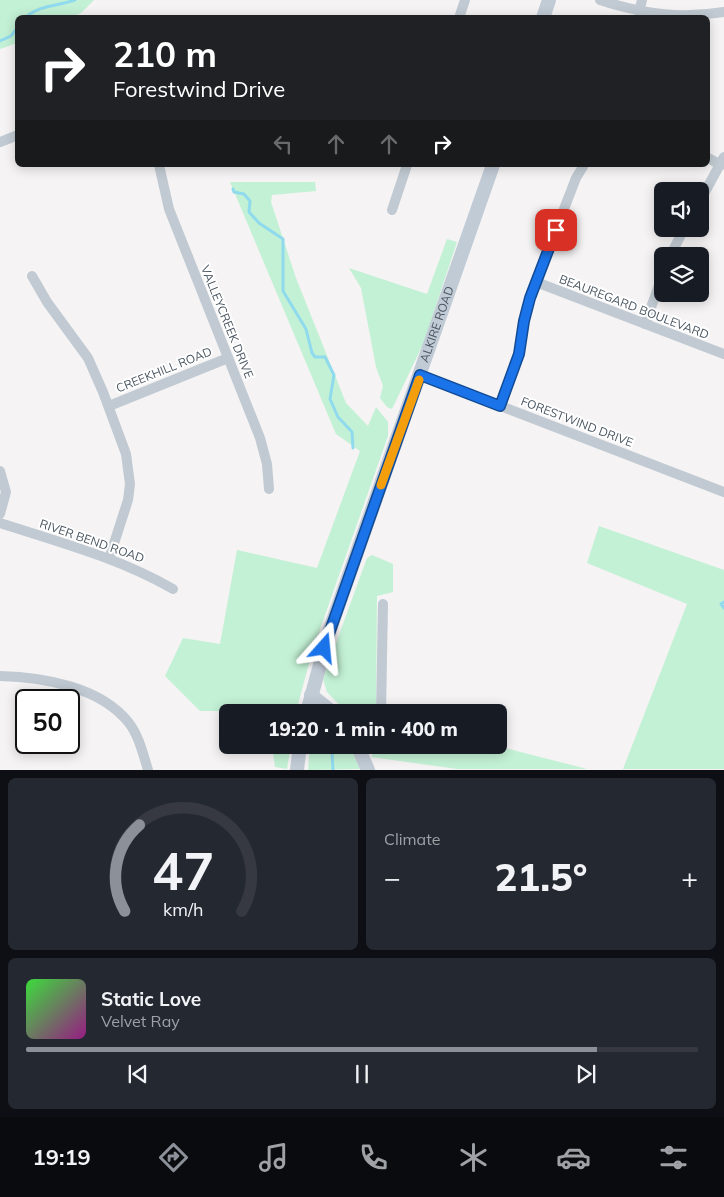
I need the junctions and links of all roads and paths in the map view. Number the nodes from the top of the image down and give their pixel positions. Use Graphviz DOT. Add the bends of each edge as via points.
graph roads {
  1 [pos="549,0"];
  2 [pos="600,0"];
  3 [pos="642,0"];
  4 [pos="462,1"];
  5 [pos="639,12"];
  6 [pos="724,12"];
  7 [pos="460,15"];
  8 [pos="544,15"];
  9 [pos="674,15"];
  10 [pos="696,15"];
  11 [pos="15,135"];
  12 [pos="0,142"];
  13 [pos="722,161"];
  14 [pos="159,167"];
  15 [pos="407,167"];
  16 [pos="492,167"];
  17 [pos="583,167"];
  18 [pos="709,185"];
  19 [pos="392,210"];
  20 [pos="32,276"];
  21 [pos="536,282"];
  22 [pos="654,299"];
  23 [pos="645,324"];
  24 [pos="724,354"];
  25 [pos="228,358"];
  26 [pos="420,375"];
  27 [pos="109,406"];
  28 [pos="500,406"];
  29 [pos="0,471"];
  30 [pos="269,489"];
  31 [pos="724,492"];
  32 [pos="0,514"];
  33 [pos="0,523"];
  34 [pos="109,559"];
  35 [pos="173,589"];
  36 [pos="383,604"];
  37 [pos="0,676"];
  38 [pos="311,695"];
  39 [pos="309,704"];
  40 [pos="322,704"];
  41 [pos="381,704"];
  42 [pos="299,754"];
  43 [pos="365,754"];
  44 [pos="148,770"];
  45 [pos="297,770"];
  46 [pos="368,770"];
  1 -- 8 [label="main road"];
  2 -- 5 [label="street"];
  3 -- 5 [label="street"];
  4 -- 7 [label="street"];
  5 -- 9 [label="street"];
  6 -- 10 [label="street"];
  11 -- 12 [label="street"];
  13 -- 18 [label="street"];
  14 -- 25 [label="street, VALLEYCREEK DRIVE" via="169,209"];
  15 -- 19 [label="street"];
  16 -- 26 [label="main road, ALKIRE ROAD"];
  17 -- 21 [label="street"];
  20 -- 27 [label="street" via="88,358"];
  21 -- 23 [label="street, BEAUREGARD BOULEVARD"];
  21 -- 28 [label="street" via="524,321 515,369"];
  22 -- 23 [label="street"];
  23 -- 24 [label="street, BEAUREGARD BOULEVARD"];
  25 -- 27 [label="street, CREEKHILL ROAD"];
  25 -- 30 [label="street, VALLEYCREEK DRIVE" via="260,438 268,464"];
  26 -- 28 [label="street, FORESTWIND DRIVE"];
  26 -- 38 [label="main road, ALKIRE ROAD" via="329,632"];
  27 -- 34 [label="street" via="126,454 130,484 125,515"];
  28 -- 31 [label="street, FORESTWIND DRIVE"];
  29 -- 32 [label="street" via="6,492"];
  33 -- 34 [label="street, RIVER BEND ROAD"];
  34 -- 35 [label="street, RIVER BEND ROAD"];
  36 -- 41 [label="street"];
  37 -- 44 [label="street" via="56,682 101,700 118,711 130,725"];
  38 -- 39 [label="main road, ALKIRE ROAD"];
  38 -- 40 [label="main road"];
  42 -- 45 [label="main road"];
  43 -- 46 [label="main road"];
}
